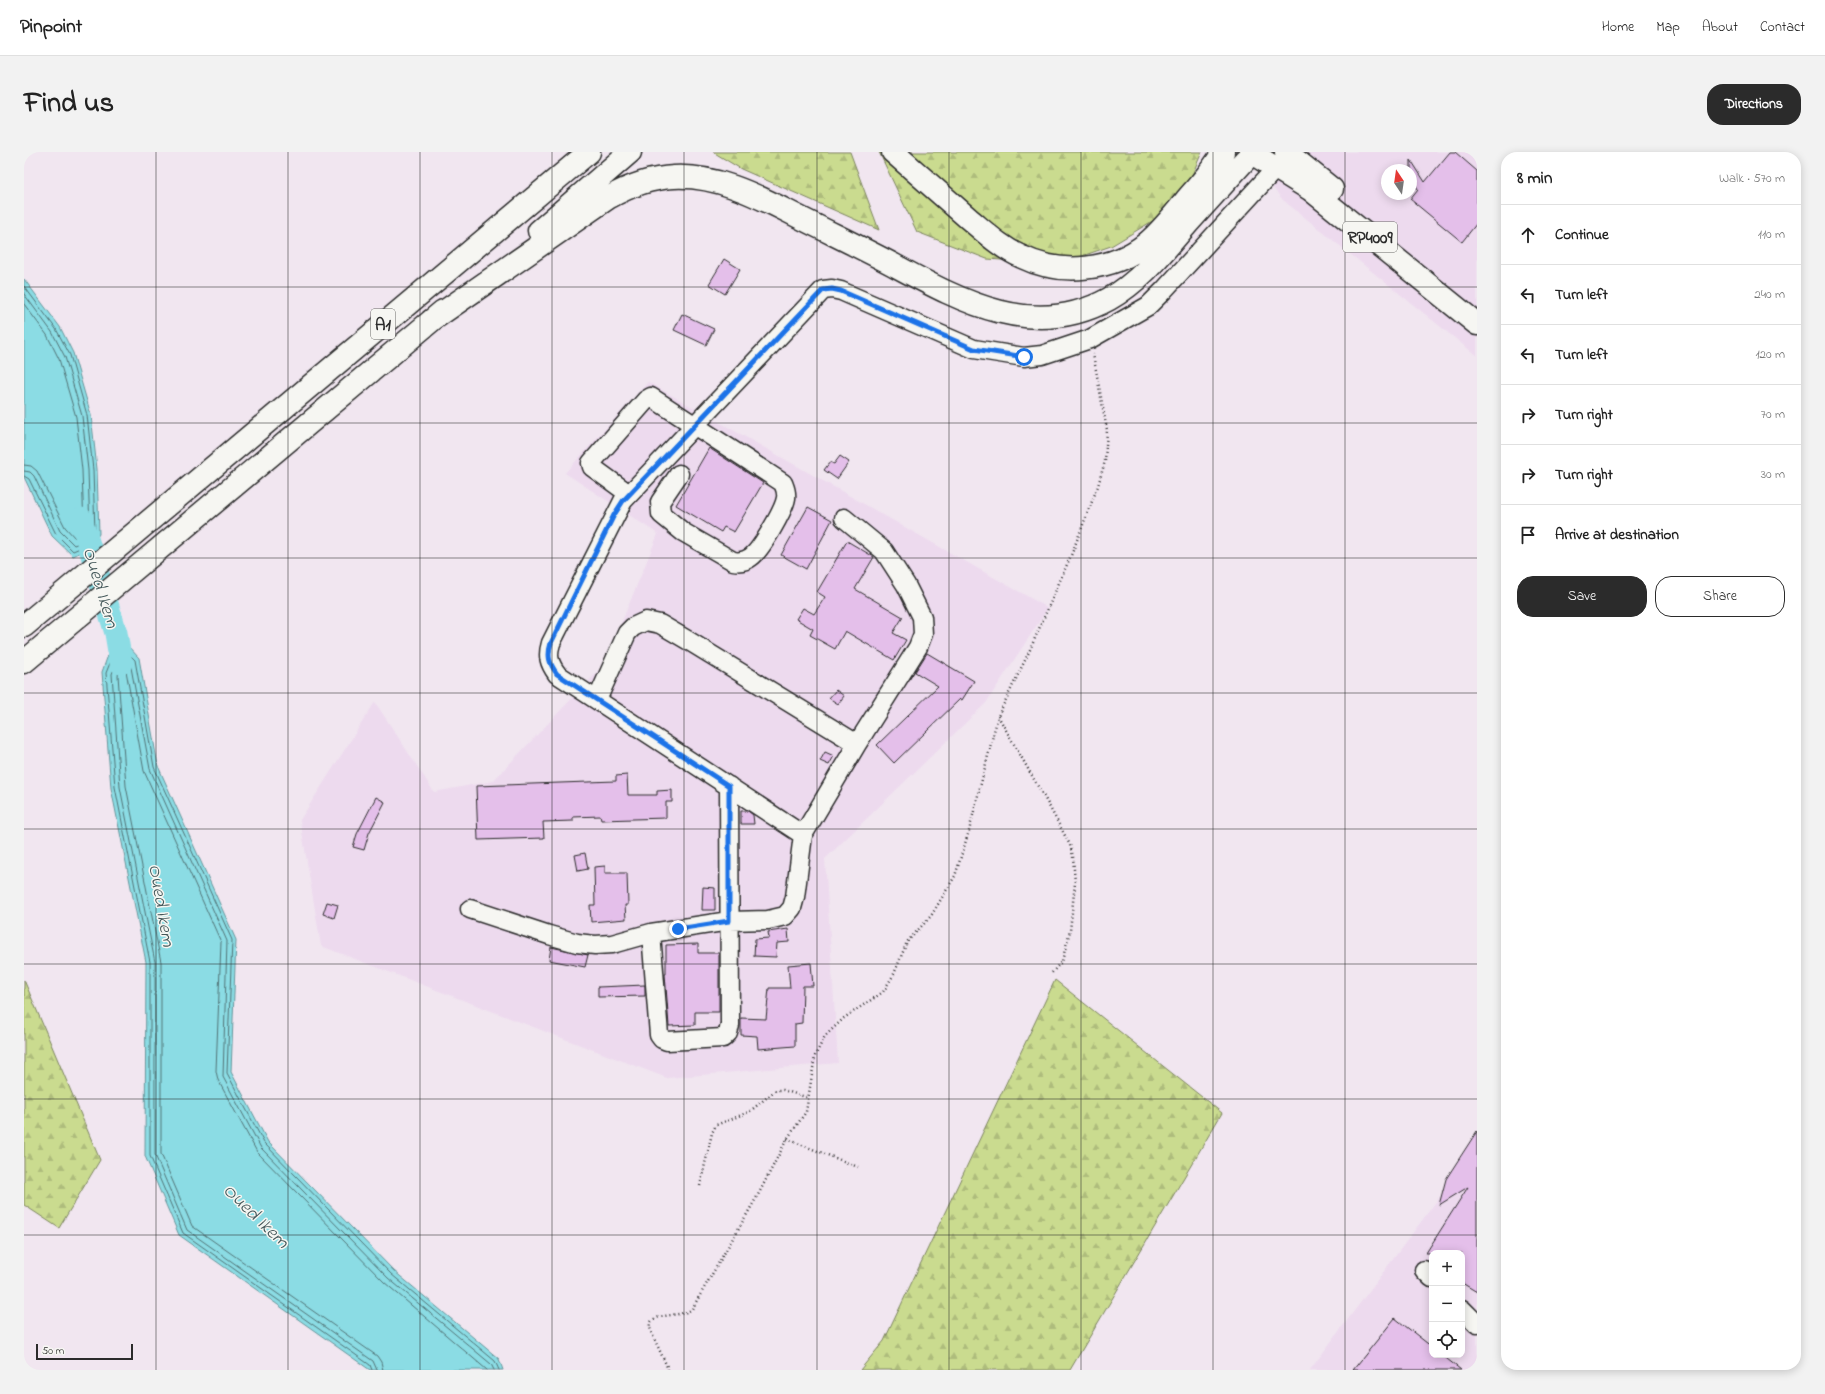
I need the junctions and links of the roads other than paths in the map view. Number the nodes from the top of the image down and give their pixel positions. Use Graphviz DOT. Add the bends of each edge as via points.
graph roads {
  1 [pos="589,152"];
  2 [pos="630,152"];
  3 [pos="893,152"];
  4 [pos="1223,152"];
  5 [pos="1260,157"];
  6 [pos="1477,304"];
  7 [pos="432,320"];
  8 [pos="1477,324"];
  9 [pos="694,426"];
  10 [pos="679,474"];
  11 [pos="629,494"];
  12 [pos="844,518"];
  13 [pos="24,626"];
  14 [pos="28,658"];
  15 [pos="597,700"];
  16 [pos="857,744"];
  17 [pos="729,786"];
  18 [pos="803,835"];
  19 [pos="470,909"];
  20 [pos="729,921"];
  21 [pos="651,933"];
  22 [pos="1465,1312"];
  23 [pos="1477,1324"];
  1 -- 13 [label="main road, A1"];
  2 -- 7 [label="main road, A1"];
  3 -- 4 [label="main road" via="1000,244 1021,257 1043,266 1075,268 1094,267 1112,262 1146,244 1204,179"];
  5 -- 6 [label="main road, RP4009"];
  5 -- 7 [label="main road" via="1148,270 1109,300 1063,315 1013,315 984,308 938,289 755,195 728,185 675,177 627,187 608,198"];
  5 -- 8 [label="main road, RP4009" via="1311,190"];
  5 -- 9 [label="lane" via="1148,306 1090,340 1042,355 1024,357 974,349 841,291 823,290"];
  7 -- 14 [label="main road, A1"];
  9 -- 10 [label="lane" via="783,483 786,490 786,499 780,512 750,558 734,561 683,532 661,514 660,502"];
  9 -- 11 [label="lane"];
  9 -- 11 [label="lane" via="651,398 646,400 591,463 592,467"];
  11 -- 15 [label="lane" via="614,515 548,653 550,665 557,674"];
  12 -- 16 [label="lane" via="890,558 922,617 923,629 918,647"];
  15 -- 16 [label="lane" via="627,633 639,623 660,624"];
  15 -- 17 [label="lane"];
  16 -- 18 [label="lane"];
  17 -- 18 [label="lane"];
  17 -- 20 [label="lane"];
  18 -- 20 [label="lane" via="796,897 792,908 785,916 768,920"];
  19 -- 21 [label="lane" via="577,943 612,944"];
  20 -- 21 [label="lane"];
  20 -- 21 [label="lane" via="730,1025 724,1038 712,1040 667,1041 659,1035"];
  22 -- 23 [label="lane"];
}
